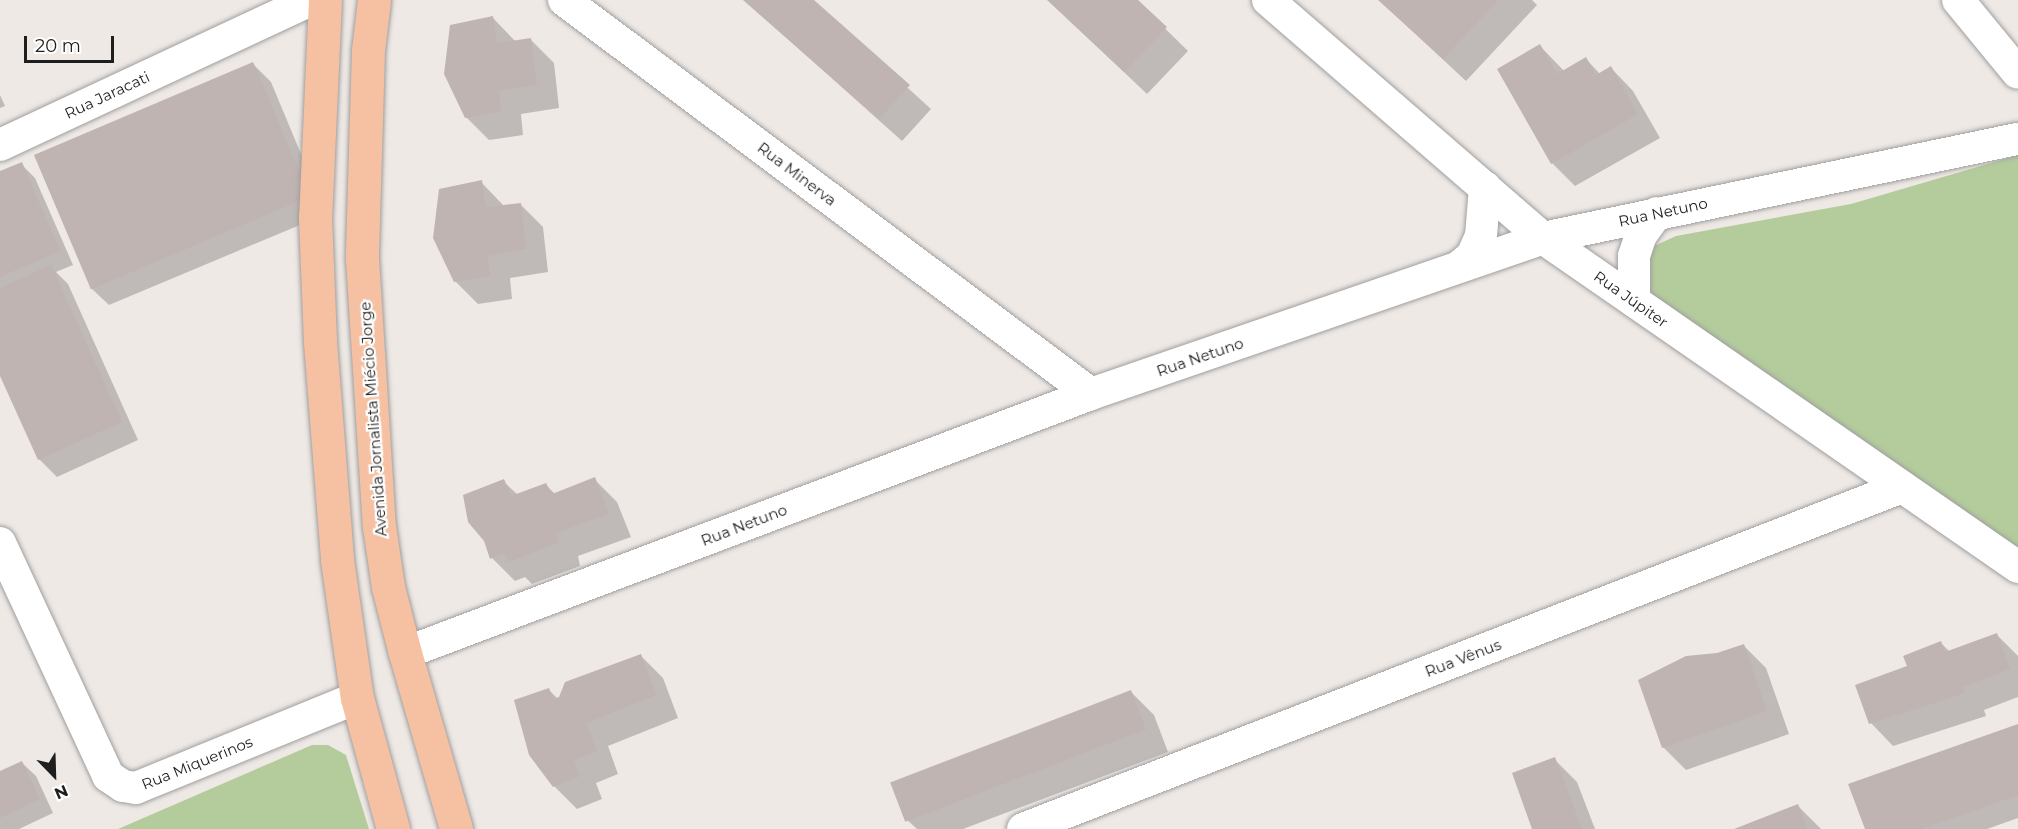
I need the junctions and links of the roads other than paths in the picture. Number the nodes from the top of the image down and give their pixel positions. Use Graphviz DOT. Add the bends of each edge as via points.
graph roads {
  1 [pos="311,0"];
  2 [pos="325,0"];
  3 [pos="374,0"];
  4 [pos="564,0"];
  5 [pos="1268,0"];
  6 [pos="1958,0"];
  7 [pos="2018,73"];
  8 [pos="2018,140"];
  9 [pos="0,145"];
  10 [pos="1485,187"];
  11 [pos="1657,213"];
  12 [pos="1542,238"];
  13 [pos="1460,266"];
  14 [pos="1634,301"];
  15 [pos="1030,348"];
  16 [pos="1091,394"];
  17 [pos="1033,416"];
  18 [pos="1902,487"];
  19 [pos="0,543"];
  20 [pos="2018,567"];
  21 [pos="405,653"];
  22 [pos="357,698"];
  23 [pos="393,829"];
  24 [pos="456,829"];
  25 [pos="1023,829"];
  1 -- 9 [label="street, Rua Jaracati"];
  2 -- 22 [label="main road" via="315,217 320,342 337,560"];
  3 -- 21 [label="main road, Avenida Jornalista Miécio Jorge" via="368,50 362,258 379,526 388,587"];
  4 -- 15 [label="street, Rua Minerva"];
  5 -- 10 [label="street, Rua Júpiter"];
  6 -- 7 [label="street"];
  8 -- 11 [label="street, Rua Netuno"];
  10 -- 12 [label="street, Rua Júpiter"];
  10 -- 13 [label="street" via="1481,236 1472,256"];
  11 -- 12 [label="street, Rua Netuno"];
  11 -- 14 [label="street" via="1641,236 1634,256"];
  12 -- 13 [label="street, Rua Netuno"];
  12 -- 14 [label="street, Rua Júpiter"];
  13 -- 16 [label="street, Rua Netuno"];
  14 -- 18 [label="street, Rua Júpiter"];
  15 -- 16 [label="street, Rua Minerva"];
  15 -- 17 [label="street, Rua Minerva" via="1041,365 1046,389"];
  16 -- 17 [label="street, Rua Netuno"];
  17 -- 21 [label="street, Rua Netuno"];
  18 -- 20 [label="street, Rua Júpiter"];
  18 -- 25 [label="street, Rua Vênus"];
  19 -- 22 [label="street, Rua Miquerinos" via="108,776 123,786 136,788"];
  21 -- 24 [label="main road, Avenida Jornalista Miécio Jorge"];
  22 -- 23 [label="main road"];
}
